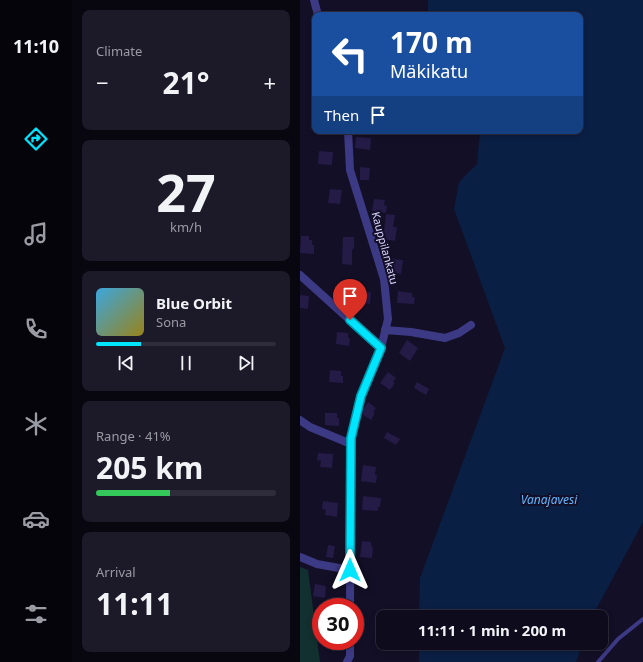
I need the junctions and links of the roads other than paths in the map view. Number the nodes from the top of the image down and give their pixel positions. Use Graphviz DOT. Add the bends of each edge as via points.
graph roads {
  1 [pos="314,0"];
  2 [pos="317,12"];
  3 [pos="348,134"];
  4 [pos="300,275"];
  5 [pos="471,325"];
  6 [pos="385,330"];
  7 [pos="381,348"];
  8 [pos="300,420"];
  9 [pos="351,444"];
  10 [pos="300,557"];
  11 [pos="350,570"];
  12 [pos="350,598"];
  13 [pos="643,619"];
  14 [pos="350,650"];
  15 [pos="347,662"];
  16 [pos="598,662"];
  1 -- 2 [label="street"];
  3 -- 6 [label="street, Kauppilankatu" via="350,170 384,279 388,319"];
  4 -- 7 [label="street"];
  5 -- 6 [label="street" via="445,338"];
  6 -- 7 [label="street, Kauppilankatu"];
  7 -- 9 [label="street, Kauppilankatu" via="361,396"];
  8 -- 9 [label="street" via="310,427"];
  9 -- 11 [label="street, Kauppilankatu"];
  10 -- 11 [label="street" via="318,564"];
  11 -- 12 [label="street, Kauppilankatu"];
  13 -- 16 [label="lane" via="618,639"];
  14 -- 15 [label="street"];
}
